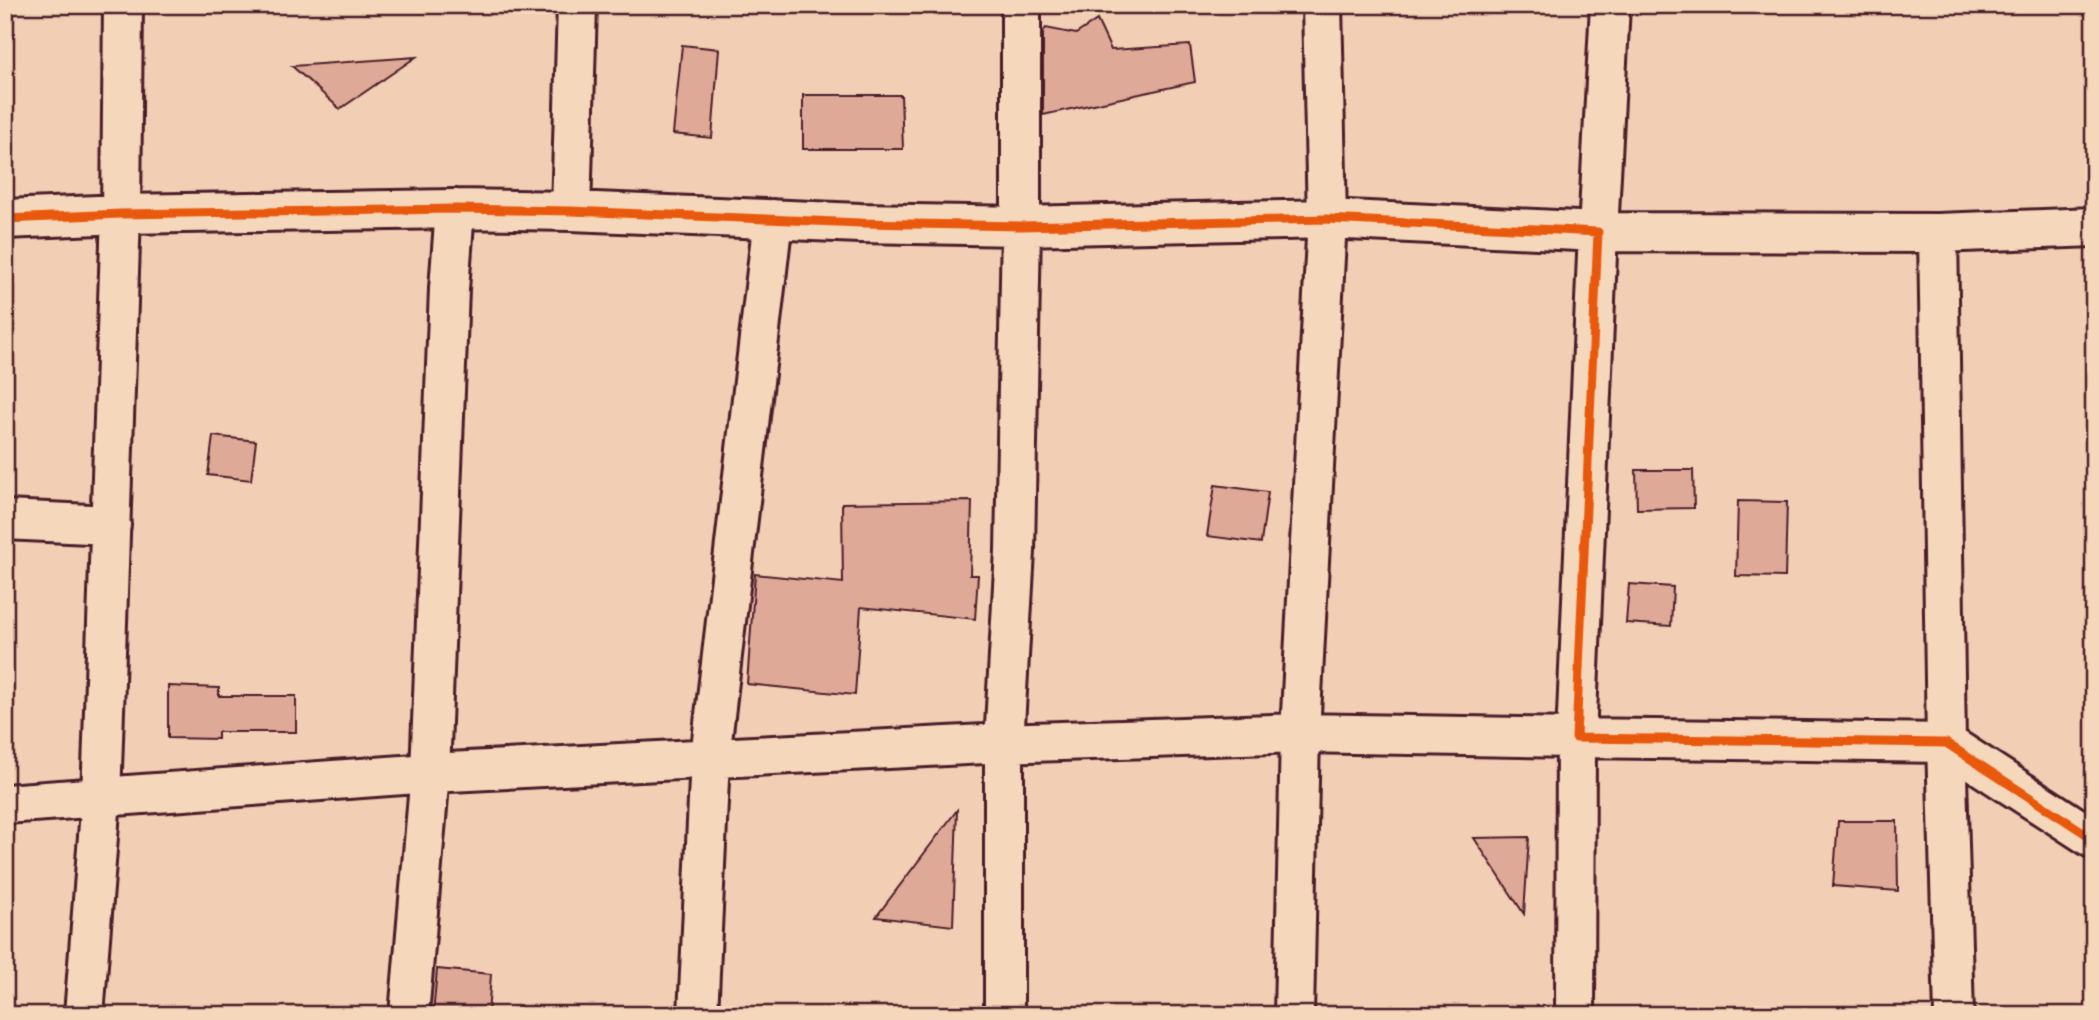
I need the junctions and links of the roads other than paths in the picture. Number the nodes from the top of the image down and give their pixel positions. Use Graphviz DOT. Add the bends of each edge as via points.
graph roads {
  1 [pos="124,5"];
  2 [pos="578,5"];
  3 [pos="1021,5"];
  4 [pos="1322,5"];
  5 [pos="1611,5"];
  6 [pos="455,209"];
  7 [pos="571,211"];
  8 [pos="121,214"];
  9 [pos="5,219"];
  10 [pos="773,219"];
  11 [pos="1326,219"];
  12 [pos="1021,226"];
  13 [pos="2094,227"];
  14 [pos="1598,232"];
  15 [pos="1938,233"];
  16 [pos="5,520"];
  17 [pos="111,525"];
  18 [pos="1300,733"];
  19 [pos="1576,738"];
  20 [pos="1004,743"];
  21 [pos="1945,743"];
  22 [pos="710,758"];
  23 [pos="430,773"];
  24 [pos="101,798"];
  25 [pos="5,803"];
  26 [pos="2094,839"];
  27 [pos="84,1015"];
  28 [pos="409,1015"];
  29 [pos="698,1015"];
  30 [pos="1004,1015"];
  31 [pos="1294,1015"];
  32 [pos="1575,1015"];
  33 [pos="1954,1015"];
  1 -- 8 [label="street"];
  2 -- 7 [label="street"];
  3 -- 12 [label="street"];
  4 -- 11 [label="street"];
  5 -- 14 [label="street"];
  6 -- 7 [label="street"];
  6 -- 8 [label="street"];
  6 -- 23 [label="street"];
  7 -- 10 [label="street"];
  8 -- 9 [label="street"];
  8 -- 17 [label="street"];
  10 -- 12 [label="street"];
  10 -- 22 [label="street"];
  11 -- 12 [label="street"];
  11 -- 14 [label="street"];
  11 -- 18 [label="street"];
  12 -- 20 [label="street" via="1015,551"];
  13 -- 15 [label="street"];
  14 -- 15 [label="street"];
  14 -- 19 [label="street"];
  15 -- 21 [label="street"];
  16 -- 17 [label="street"];
  17 -- 24 [label="street"];
  18 -- 19 [label="street"];
  18 -- 20 [label="street"];
  18 -- 31 [label="street"];
  19 -- 21 [label="street"];
  19 -- 32 [label="street"];
  20 -- 22 [label="street"];
  20 -- 30 [label="street"];
  21 -- 26 [label="street"];
  21 -- 33 [label="street"];
  22 -- 23 [label="street"];
  22 -- 29 [label="street"];
  23 -- 24 [label="street"];
  23 -- 28 [label="street"];
  24 -- 25 [label="street"];
  24 -- 27 [label="street"];
}
